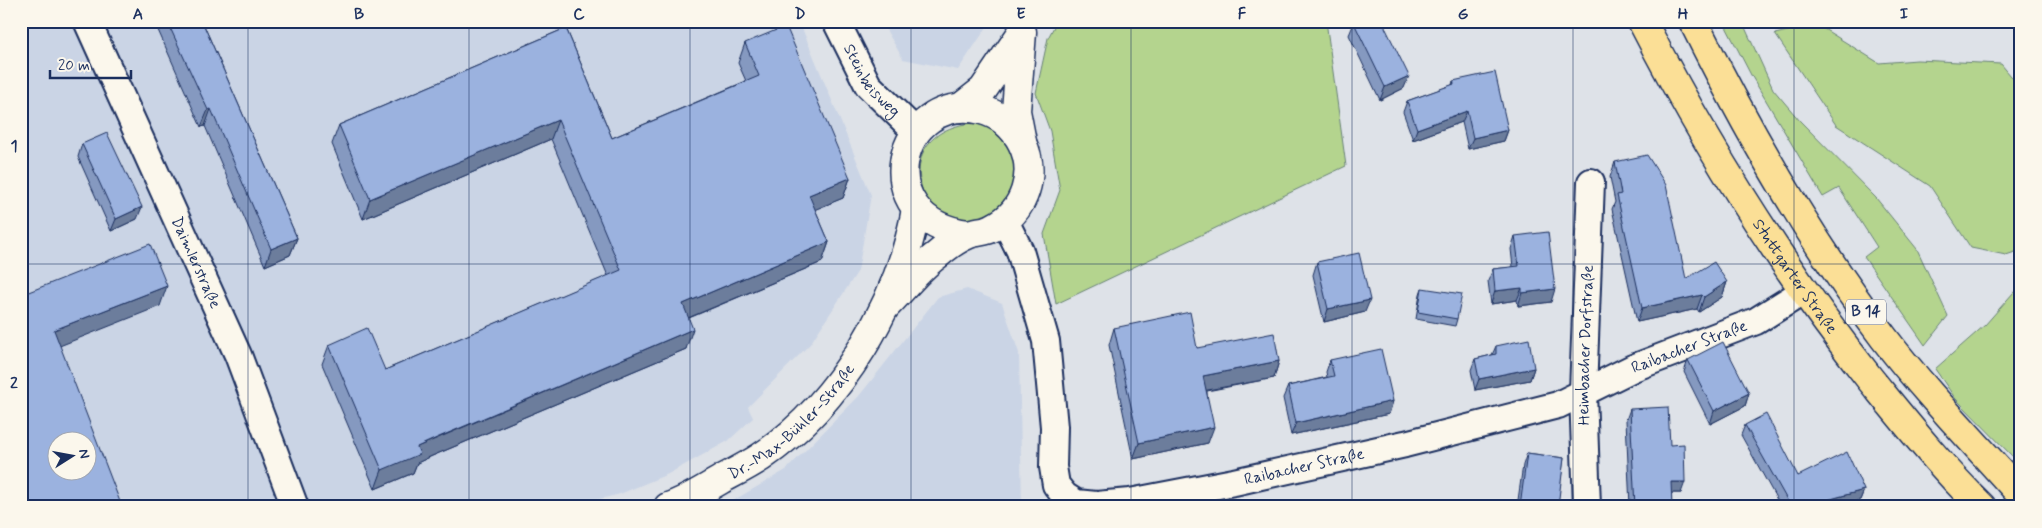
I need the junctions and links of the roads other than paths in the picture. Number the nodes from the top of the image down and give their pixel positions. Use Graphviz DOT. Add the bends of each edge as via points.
graph roads {
  1 [pos="87,21"];
  2 [pos="836,21"];
  3 [pos="1642,21"];
  4 [pos="1693,21"];
  5 [pos="1025,27"];
  6 [pos="960,108"];
  7 [pos="916,132"];
  8 [pos="1023,144"];
  9 [pos="1591,182"];
  10 [pos="916,209"];
  11 [pos="1005,221"];
  12 [pos="968,234"];
  13 [pos="1804,292"];
  14 [pos="886,306"];
  15 [pos="1583,392"];
  16 [pos="2021,495"];
  17 [pos="295,507"];
  18 [pos="668,507"];
  19 [pos="1587,507"];
  20 [pos="1982,507"];
  1 -- 17 [label="street, Daimlerstraße" via="238,355"];
  2 -- 7 [label="street, Steinbeisweg" via="868,85"];
  3 -- 13 [label="main road, Stuttgarter Straße / B 14" via="1696,125"];
  4 -- 16 [label="main road, B 14" via="1742,118 1837,272 1885,339"];
  5 -- 6 [label="street" via="983,90"];
  5 -- 8 [label="street" via="1016,111"];
  6 -- 7 [label="street" via="936,116"];
  6 -- 8 [label="street" via="979,109 997,116"];
  7 -- 10 [label="street" via="905,153 903,176"];
  8 -- 11 [label="street" via="1029,177 1021,201"];
  9 -- 15 [label="street, Heimbacher Dorfstraße"];
  10 -- 12 [label="street" via="930,223 949,232"];
  10 -- 14 [label="street, Dr.-Max-Bühler-Straße" via="911,237"];
  11 -- 12 [label="street" via="988,230"];
  11 -- 15 [label="street, Raibacher Straße" via="1020,252 1046,341 1056,484 1065,496 1076,503 1130,502 1243,480 1534,412 1558,405"];
  12 -- 14 [label="street, Dr.-Max-Bühler-Straße" via="937,255"];
  13 -- 15 [label="street, Raibacher Straße" via="1750,324 1633,368"];
  13 -- 20 [label="main road, Stuttgarter Straße / B 14" via="1924,446"];
  14 -- 18 [label="street, Dr.-Max-Bühler-Straße" via="847,372 806,420 762,457"];
  15 -- 19 [label="street, Heimbacher Dorfstraße"];
}
